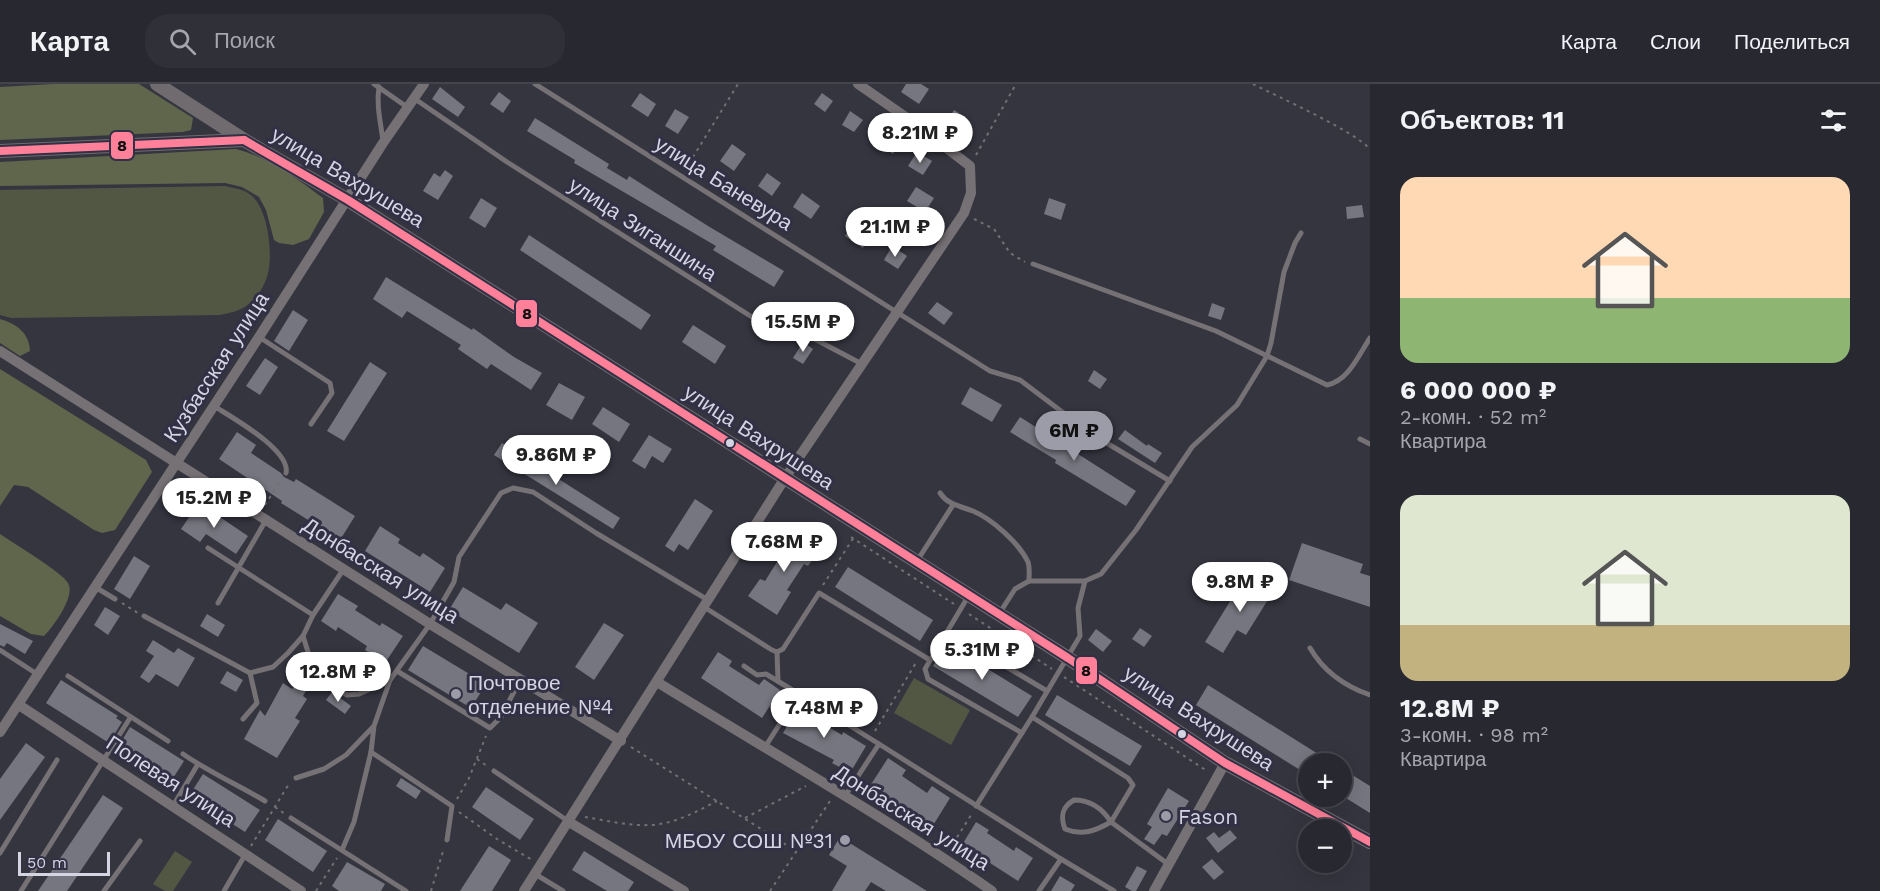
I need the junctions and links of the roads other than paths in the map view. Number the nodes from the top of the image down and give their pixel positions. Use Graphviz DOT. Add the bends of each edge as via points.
graph roads {
  1 [pos="157,84"];
  2 [pos="424,84"];
  3 [pos="535,84"];
  4 [pos="858,84"];
  5 [pos="376,86"];
  6 [pos="411,103"];
  7 [pos="244,140"];
  8 [pos="383,143"];
  9 [pos="0,151"];
  10 [pos="348,200"];
  11 [pos="1301,233"];
  12 [pos="1033,264"];
  13 [pos="897,311"];
  14 [pos="259,337"];
  15 [pos="1370,338"];
  16 [pos="0,351"];
  17 [pos="1267,356"];
  18 [pos="862,364"];
  19 [pos="214,406"];
  20 [pos="312,424"];
  21 [pos="1360,440"];
  22 [pos="1370,444"];
  23 [pos="177,462"];
  24 [pos="286,473"];
  25 [pos="785,478"];
  26 [pos="1170,481"];
  27 [pos="940,493"];
  28 [pos="953,505"];
  29 [pos="262,518"];
  30 [pos="208,548"];
  31 [pos="916,563"];
  32 [pos="238,567"];
  33 [pos="343,570"];
  34 [pos="1029,581"];
  35 [pos="1085,581"];
  36 [pos="94,586"];
  37 [pos="969,595"];
  38 [pos="115,599"];
  39 [pos="218,603"];
  40 [pos="706,603"];
  41 [pos="999,614"];
  42 [pos="313,615"];
  43 [pos="144,616"];
  44 [pos="430,624"];
  45 [pos="948,632"];
  46 [pos="303,636"];
  47 [pos="1310,648"];
  48 [pos="0,650"];
  49 [pos="777,652"];
  50 [pos="1068,658"];
  51 [pos="930,660"];
  52 [pos="744,666"];
  53 [pos="397,671"];
  54 [pos="250,674"];
  55 [pos="39,675"];
  56 [pos="68,676"];
  57 [pos="390,680"];
  58 [pos="520,680"];
  59 [pos="778,681"];
  60 [pos="657,682"];
  61 [pos="1047,691"];
  62 [pos="799,694"];
  63 [pos="1370,695"];
  64 [pos="19,705"];
  65 [pos="1032,717"];
  66 [pos="130,718"];
  67 [pos="243,719"];
  68 [pos="374,726"];
  69 [pos="0,732"];
  70 [pos="1022,733"];
  71 [pos="168,741"];
  72 [pos="621,741"];
  73 [pos="879,744"];
  74 [pos="764,748"];
  75 [pos="370,752"];
  76 [pos="183,754"];
  77 [pos="57,760"];
  78 [pos="104,761"];
  79 [pos="198,764"];
  80 [pos="1225,764"];
  81 [pos="494,771"];
  82 [pos="296,778"];
  83 [pos="840,793"];
  84 [pos="264,801"];
  85 [pos="173,806"];
  86 [pos="976,806"];
  87 [pos="291,818"];
  88 [pos="571,819"];
  89 [pos="1111,822"];
  90 [pos="447,840"];
  91 [pos="140,842"];
  92 [pos="1370,842"];
  93 [pos="342,850"];
  94 [pos="0,853"];
  95 [pos="246,854"];
  96 [pos="1061,859"];
  97 [pos="1169,865"];
  98 [pos="538,870"];
  99 [pos="21,891"];
  100 [pos="104,891"];
  101 [pos="224,891"];
  102 [pos="301,891"];
  103 [pos="406,891"];
  104 [pos="524,891"];
  105 [pos="563,891"];
  106 [pos="684,891"];
  107 [pos="992,891"];
  108 [pos="1039,891"];
  109 [pos="1114,891"];
  110 [pos="1154,891"];
  1 -- 7 [label="main road, улица Вахрушева"];
  2 -- 6 [label="street, Кузбасская улица"];
  3 -- 13 [label="lane, улица Баневура"];
  4 -- 13 [label="street" via="970,166 971,193 964,213"];
  5 -- 6 [label="lane, улица Зиганшина"];
  5 -- 8 [label="lane"];
  6 -- 8 [label="street, Кузбасская улица"];
  6 -- 18 [label="lane, улица Зиганшина" via="782,336 805,334"];
  7 -- 9 [label="main road"];
  7 -- 10 [label="main road, улица Вахрушева"];
  8 -- 10 [label="street, Кузбасская улица"];
  10 -- 14 [label="street, Кузбасская улица"];
  10 -- 25 [label="main road, улица Вахрушева"];
  11 -- 17 [label="lane" via="1284,272"];
  12 -- 17 [label="lane" via="1216,331"];
  13 -- 18 [label="street"];
  13 -- 26 [label="lane, улица Баневура" via="990,371 1020,380 1090,433"];
  14 -- 19 [label="street, Кузбасская улица"];
  14 -- 20 [label="lane" via="330,383 332,393"];
  15 -- 17 [label="lane" via="1339,383 1327,385"];
  16 -- 23 [label="street, Донбасская улица"];
  17 -- 26 [label="lane" via="1237,405 1192,447"];
  18 -- 25 [label="street"];
  19 -- 23 [label="street, Кузбасская улица"];
  19 -- 24 [label="lane" via="264,439 282,459"];
  21 -- 22 [label="lane"];
  23 -- 29 [label="street, Донбасская улица"];
  23 -- 36 [label="street, Кузбасская улица"];
  25 -- 31 [label="main road, улица Вахрушева" via="857,533"];
  25 -- 40 [label="street"];
  26 -- 35 [label="lane" via="1101,574"];
  27 -- 28 [label="lane"];
  28 -- 31 [label="lane"];
  28 -- 34 [label="lane" via="975,512 1004,532 1029,564"];
  29 -- 32 [label="lane"];
  29 -- 33 [label="street, Донбасская улица"];
  30 -- 32 [label="lane"];
  31 -- 37 [label="main road, улица Вахрушева"];
  32 -- 39 [label="lane"];
  32 -- 42 [label="lane"];
  33 -- 42 [label="lane"];
  33 -- 44 [label="street, Донбасская улица"];
  34 -- 35 [label="lane"];
  34 -- 41 [label="lane" via="1015,589"];
  35 -- 50 [label="lane" via="1078,608 1080,636"];
  36 -- 38 [label="lane"];
  36 -- 55 [label="street, Кузбасская улица"];
  37 -- 41 [label="main road, улица Вахрушева"];
  37 -- 45 [label="lane"];
  40 -- 44 [label="lane" via="533,492 513,488 501,493 459,557 454,582"];
  40 -- 49 [label="lane"];
  40 -- 60 [label="street"];
  41 -- 50 [label="main road, улица Вахрушева"];
  42 -- 46 [label="lane"];
  43 -- 54 [label="lane"];
  44 -- 53 [label="lane"];
  44 -- 58 [label="street, Донбасская улица"];
  45 -- 51 [label="lane"];
  45 -- 61 [label="lane"];
  46 -- 54 [label="lane" via="273,667"];
  46 -- 57 [label="lane" via="313,668 347,695 359,694"];
  47 -- 63 [label="lane" via="1319,664 1348,687"];
  48 -- 55 [label="lane"];
  49 -- 51 [label="lane" via="783,649 819,593"];
  49 -- 59 [label="lane"];
  50 -- 61 [label="lane"];
  50 -- 80 [label="main road, улица Вахрушева"];
  51 -- 70 [label="lane" via="925,669 928,679"];
  52 -- 59 [label="lane"];
  53 -- 57 [label="lane"];
  53 -- 58 [label="lane" via="490,728 501,717"];
  54 -- 67 [label="lane" via="257,703"];
  55 -- 64 [label="street, Кузбасская улица"];
  56 -- 66 [label="lane"];
  57 -- 68 [label="lane"];
  58 -- 72 [label="street, Донбасская улица"];
  59 -- 62 [label="lane"];
  60 -- 72 [label="street"];
  60 -- 74 [label="street, Донбасская улица"];
  61 -- 65 [label="lane"];
  62 -- 73 [label="lane"];
  62 -- 74 [label="lane"];
  64 -- 69 [label="street, Кузбасская улица"];
  64 -- 78 [label="street, Полевая улица"];
  65 -- 70 [label="lane"];
  65 -- 89 [label="lane" via="1128,777 1133,785"];
  66 -- 71 [label="lane"];
  66 -- 78 [label="lane"];
  68 -- 75 [label="lane"];
  68 -- 82 [label="lane" via="346,755 324,769"];
  70 -- 86 [label="lane"];
  72 -- 88 [label="street"];
  73 -- 83 [label="lane"];
  73 -- 86 [label="lane"];
  74 -- 83 [label="street, Донбасская улица"];
  75 -- 90 [label="lane" via="452,806"];
  75 -- 93 [label="lane" via="354,822"];
  76 -- 79 [label="lane"];
  77 -- 94 [label="lane"];
  78 -- 85 [label="street, Полевая улица"];
  78 -- 99 [label="lane"];
  79 -- 84 [label="lane"];
  79 -- 85 [label="lane"];
  80 -- 92 [label="main road, улица Вахрушева"];
  80 -- 97 [label="street"];
  81 -- 88 [label="lane"];
  83 -- 107 [label="street, Донбасская улица"];
  85 -- 95 [label="street, Полевая улица"];
  86 -- 96 [label="lane"];
  87 -- 93 [label="lane"];
  88 -- 98 [label="street"];
  88 -- 106 [label="street"];
  89 -- 89 [label="lane" via="1096,831 1074,833 1065,829 1062,813 1074,800 1083,800 1092,802"];
  89 -- 97 [label="lane"];
  91 -- 100 [label="lane"];
  93 -- 103 [label="lane"];
  95 -- 101 [label="lane"];
  95 -- 102 [label="street, Полевая улица"];
  96 -- 108 [label="lane"];
  96 -- 109 [label="lane"];
  97 -- 110 [label="street"];
  98 -- 104 [label="street"];
  98 -- 105 [label="lane"];
}
